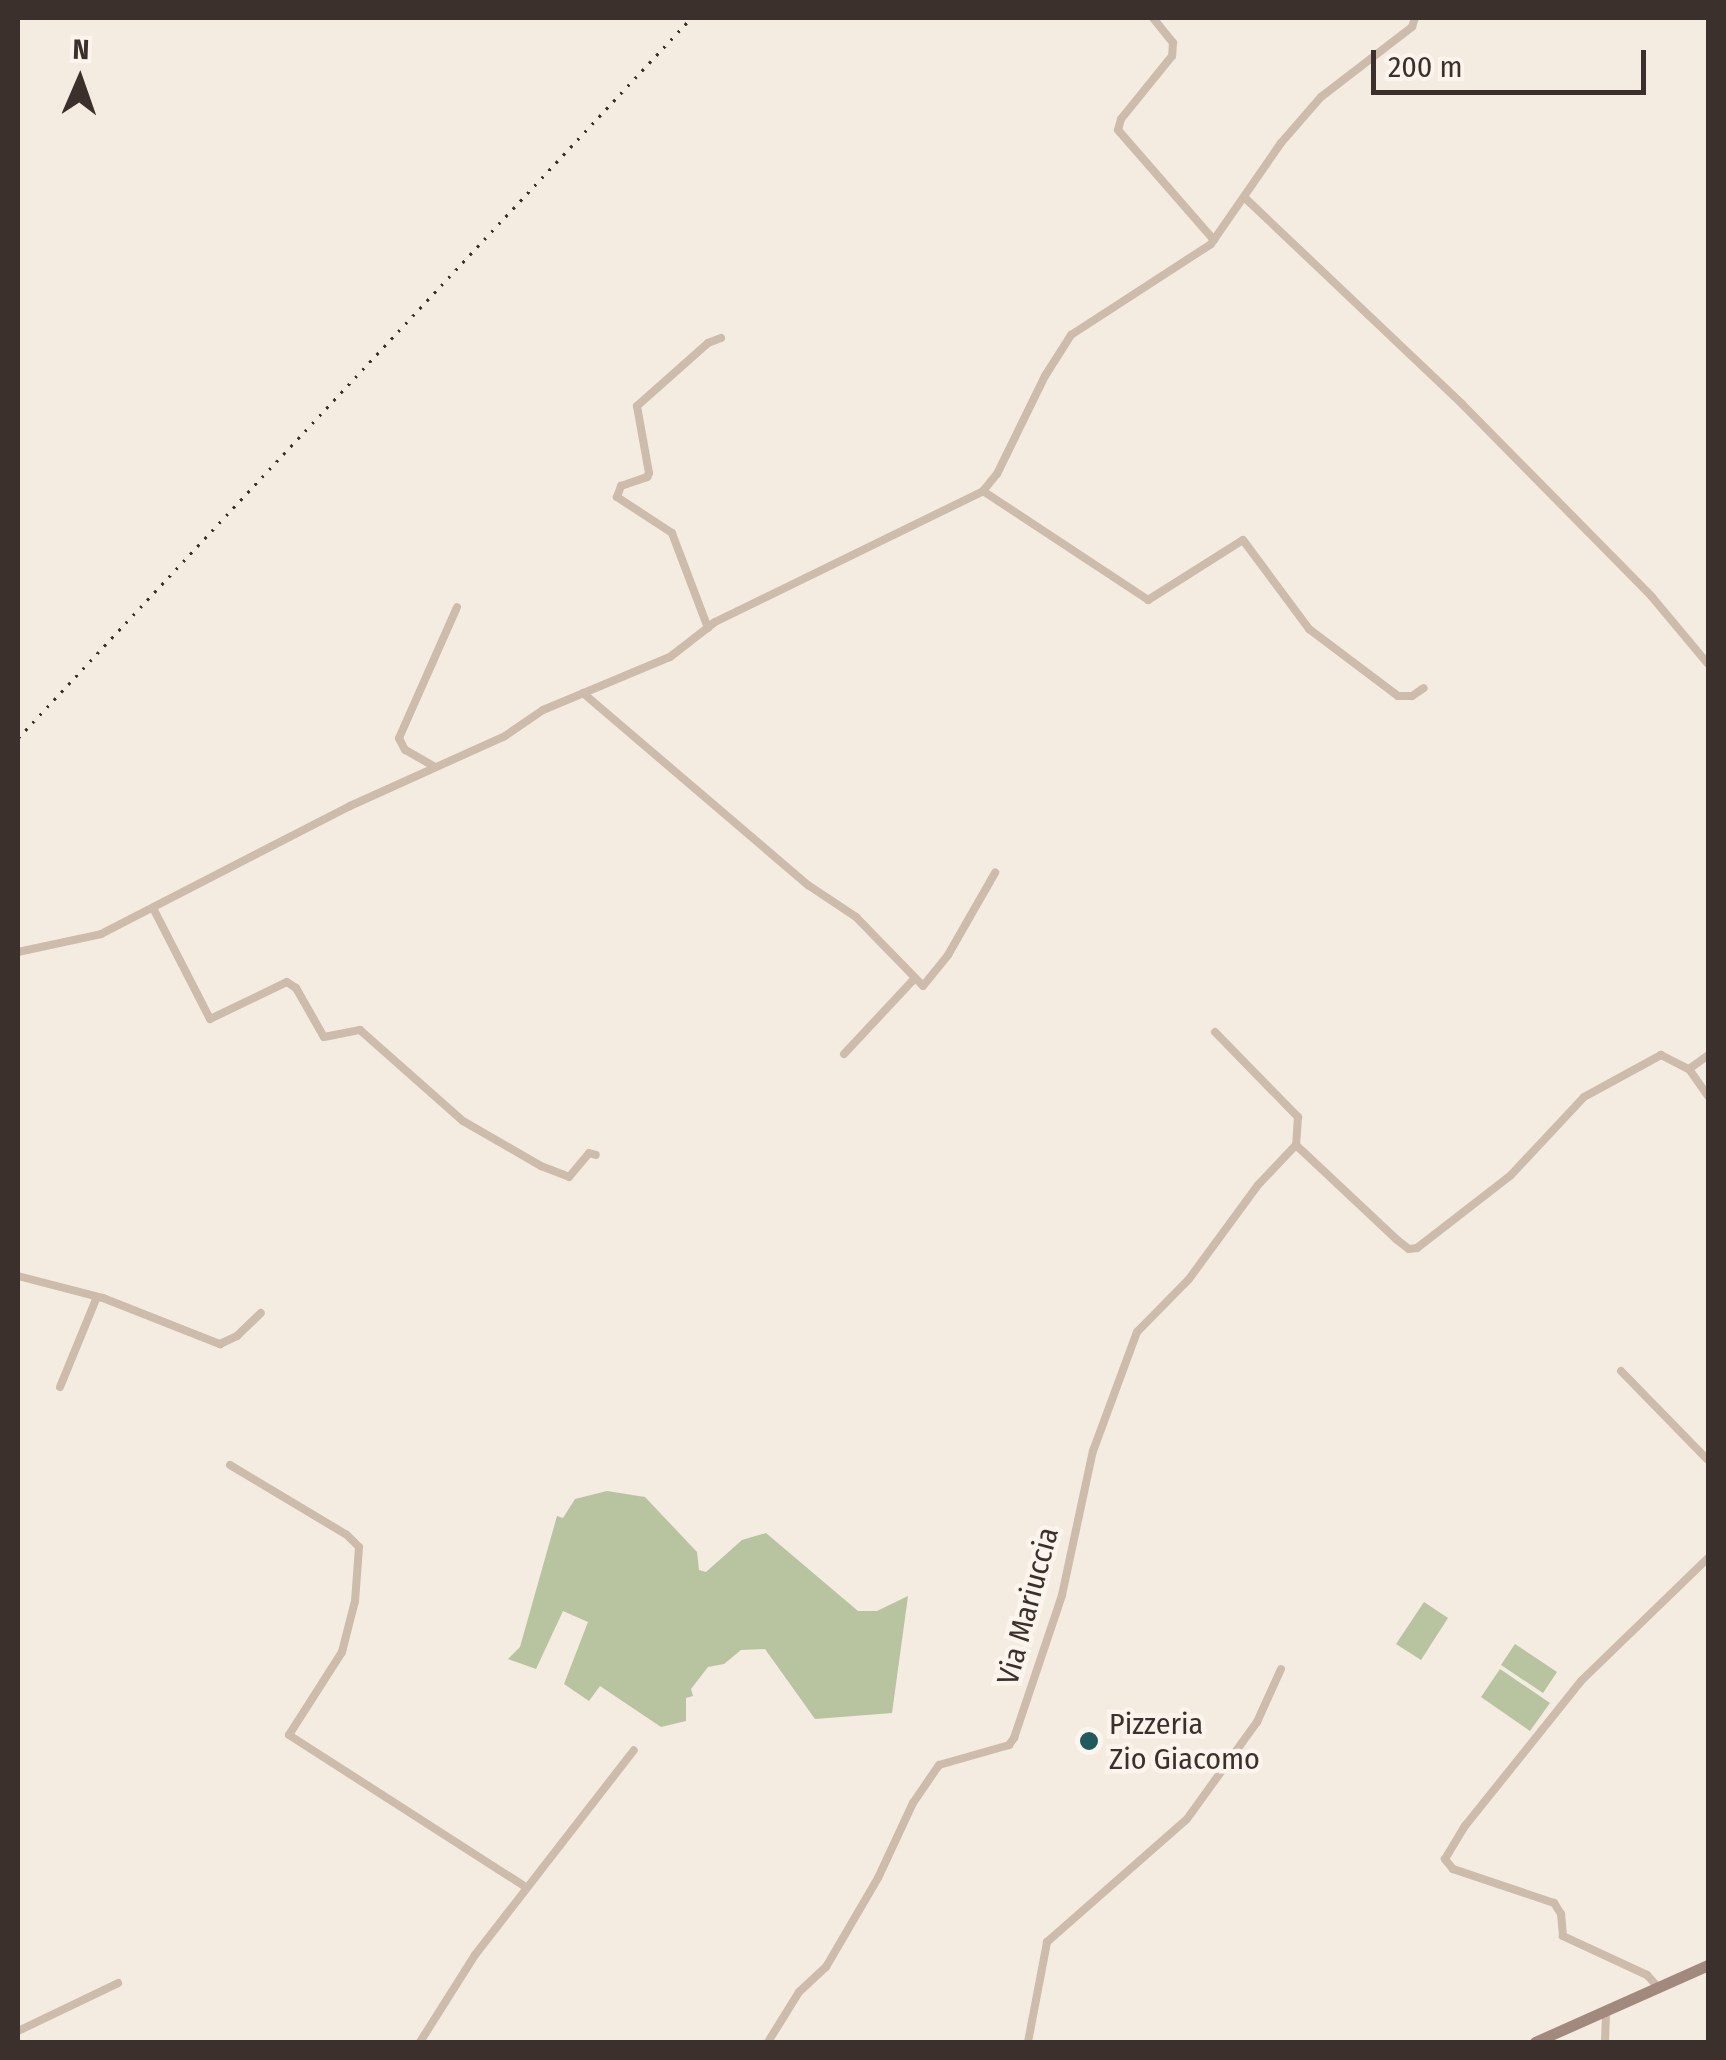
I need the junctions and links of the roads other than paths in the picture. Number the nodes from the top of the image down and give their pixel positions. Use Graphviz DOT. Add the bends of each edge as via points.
graph roads {
  1 [pos="1153,18"];
  2 [pos="1416,18"];
  3 [pos="1244,197"];
  4 [pos="1214,240"];
  5 [pos="721,338"];
  6 [pos="984,490"];
  7 [pos="457,607"];
  8 [pos="708,628"];
  9 [pos="1708,664"];
  10 [pos="1424,688"];
  11 [pos="584,692"];
  12 [pos="435,767"];
  13 [pos="995,873"];
  14 [pos="153,908"];
  15 [pos="18,952"];
  16 [pos="916,978"];
  17 [pos="1216,1032"];
  18 [pos="844,1054"];
  19 [pos="1708,1055"];
  20 [pos="1688,1070"];
  21 [pos="1708,1096"];
  22 [pos="1296,1144"];
  23 [pos="596,1156"];
  24 [pos="18,1276"];
  25 [pos="97,1297"];
  26 [pos="262,1312"];
  27 [pos="1621,1370"];
  28 [pos="60,1387"];
  29 [pos="1708,1460"];
  30 [pos="230,1465"];
  31 [pos="1708,1558"];
  32 [pos="1281,1669"];
  33 [pos="634,1750"];
  34 [pos="526,1887"];
  35 [pos="1708,1966"];
  36 [pos="118,1983"];
  37 [pos="1656,1986"];
  38 [pos="1606,2010"];
  39 [pos="18,2031"];
  40 [pos="420,2042"];
  41 [pos="768,2042"];
  42 [pos="1028,2042"];
  43 [pos="1535,2042"];
  44 [pos="1605,2042"];
  1 -- 4 [label="street" via="1173,43 1172,56 1118,130"];
  2 -- 3 [label="street" via="1321,98"];
  3 -- 4 [label="street"];
  3 -- 9 [label="street" via="1462,404 1652,597"];
  4 -- 6 [label="street" via="1071,335"];
  5 -- 8 [label="street" via="637,406 649,472 622,486 617,497 672,534"];
  6 -- 8 [label="street"];
  6 -- 10 [label="street" via="1148,600 1243,540 1310,628 1395,695 1406,698"];
  7 -- 12 [label="street" via="399,738 405,750"];
  8 -- 11 [label="street" via="670,656"];
  11 -- 12 [label="street"];
  11 -- 16 [label="street" via="808,886 856,917"];
  12 -- 14 [label="street"];
  13 -- 16 [label="street" via="948,955 923,986"];
  14 -- 15 [label="street" via="101,934"];
  14 -- 23 [label="street" via="210,1019 287,982 324,1037 360,1030 463,1122 541,1166 569,1177 589,1153"];
  16 -- 18 [label="street"];
  17 -- 22 [label="street" via="1298,1117"];
  19 -- 20 [label="street"];
  20 -- 21 [label="street"];
  20 -- 22 [label="street" via="1661,1055 1584,1097 1511,1175 1416,1248 1396,1239"];
  22 -- 41 [label="street, Via Mariuccia" via="1137,1332 1093,1451 1062,1595 1014,1738 939,1764 834,1954 799,1992"];
  24 -- 25 [label="street"];
  25 -- 26 [label="street" via="220,1344"];
  25 -- 28 [label="street"];
  27 -- 29 [label="street"];
  30 -- 34 [label="street" via="359,1548 342,1652 290,1735"];
  31 -- 37 [label="street" via="1582,1681 1445,1858 1452,1868 1554,1903 1563,1936"];
  32 -- 42 [label="street" via="1257,1722 1187,1820 1047,1942"];
  33 -- 34 [label="street"];
  34 -- 40 [label="street"];
  35 -- 37 [label="main road"];
  36 -- 39 [label="street"];
  37 -- 38 [label="main road"];
  38 -- 43 [label="main road"];
  38 -- 44 [label="street"];
}
